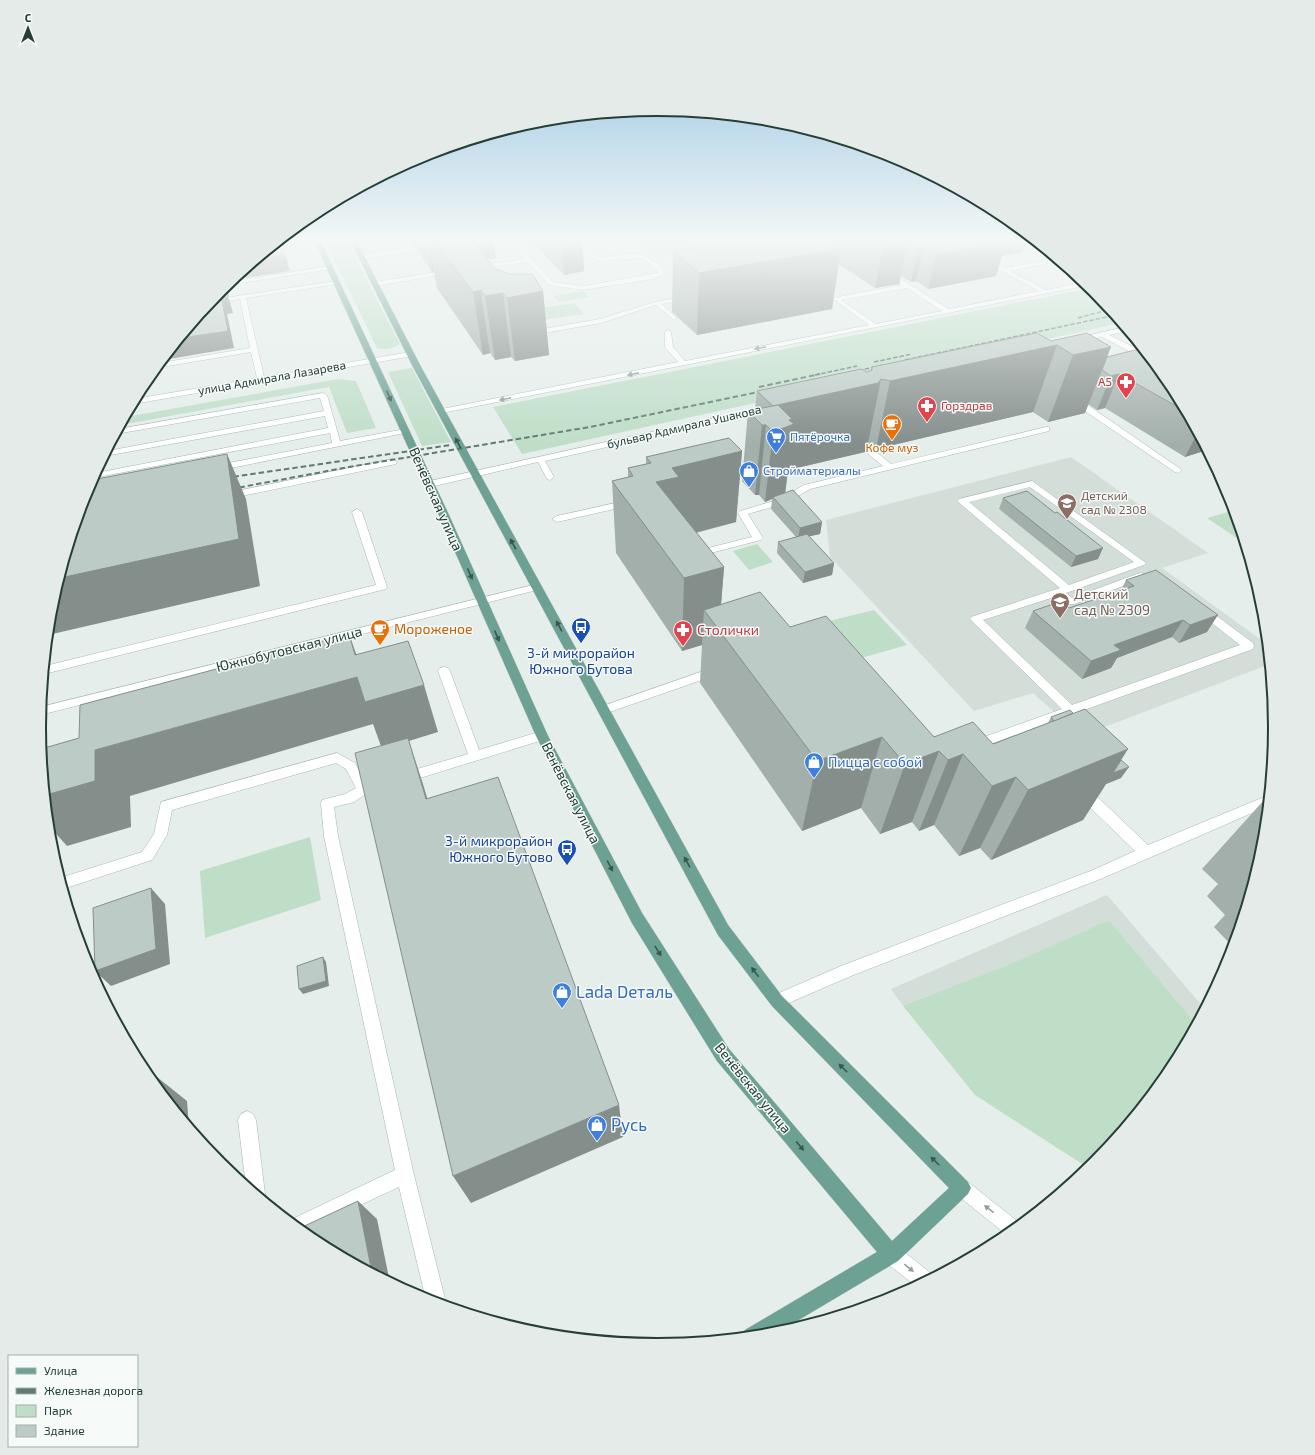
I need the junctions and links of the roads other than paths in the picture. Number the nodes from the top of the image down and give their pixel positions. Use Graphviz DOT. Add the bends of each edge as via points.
graph roads {
  1 [pos="245,308"];
  2 [pos="348,308"];
  3 [pos="386,308"];
  4 [pos="642,308"];
  5 [pos="663,308"];
  6 [pos="851,308"];
  7 [pos="942,308"];
  8 [pos="963,308"];
  9 [pos="947,311"];
  10 [pos="674,318"];
  11 [pos="874,326"];
  12 [pos="1122,330"];
  13 [pos="668,332"];
  14 [pos="525,333"];
  15 [pos="1102,334"];
  16 [pos="1068,342"];
  17 [pos="253,350"];
  18 [pos="410,354"];
  19 [pos="1143,355"];
  20 [pos="372,360"];
  21 [pos="684,364"];
  22 [pos="165,365"];
  23 [pos="261,380"];
  24 [pos="1068,396"];
  25 [pos="141,401"];
  26 [pos="770,408"];
  27 [pos="442,412"];
  28 [pos="328,413"];
  29 [pos="1046,429"];
  30 [pos="332,430"];
  31 [pos="123,431"];
  32 [pos="405,431"];
  33 [pos="337,444"];
  34 [pos="870,451"];
  35 [pos="111,453"];
  36 [pos="540,459"];
  37 [pos="393,462"];
  38 [pos="888,466"];
  39 [pos="208,470"];
  40 [pos="1178,470"];
  41 [pos="475,474"];
  42 [pos="101,475"];
  43 [pos="550,477"];
  44 [pos="430,484"];
  45 [pos="215,499"];
  46 [pos="639,500"];
  47 [pos="358,512"];
  48 [pos="556,519"];
  49 [pos="684,557"];
  50 [pos="1151,572"];
  51 [pos="537,587"];
  52 [pos="1064,591"];
  53 [pos="481,600"];
  54 [pos="1194,604"];
  55 [pos="49,669"];
  56 [pos="723,669"];
  57 [pos="444,671"];
  58 [pos="46,710"];
  59 [pos="604,710"];
  60 [pos="1071,711"];
  61 [pos="1017,730"];
  62 [pos="542,736"];
  63 [pos="965,748"];
  64 [pos="1040,752"];
  65 [pos="475,756"];
  66 [pos="1075,785"];
  67 [pos="363,790"];
  68 [pos="1265,802"];
  69 [pos="1146,852"];
  70 [pos="66,882"];
  71 [pos="777,1001"];
  72 [pos="247,1120"];
  73 [pos="404,1175"];
  74 [pos="255,1188"];
  75 [pos="962,1188"];
  76 [pos="300,1223"];
  77 [pos="1011,1227"];
  78 [pos="891,1254"];
  79 [pos="922,1279"];
  80 [pos="434,1296"];
  81 [pos="765,1329"];
  1 -- 17 [label="street"];
  2 -- 20 [label="main road, Венёвская улица"];
  3 -- 18 [label="main road"];
  4 -- 14 [label="street" via="601,321 538,333"];
  5 -- 10 [label="street"];
  6 -- 11 [label="street"];
  7 -- 9 [label="street"];
  8 -- 9 [label="street"];
  9 -- 11 [label="street"];
  11 -- 21 [label="street, one-way"];
  12 -- 15 [label="street"];
  13 -- 21 [label="street" via="669,347"];
  15 -- 16 [label="street"];
  15 -- 19 [label="street"];
  17 -- 22 [label="street"];
  17 -- 23 [label="street"];
  18 -- 20 [label="street, улица Адмирала Лазарева"];
  18 -- 27 [label="main road"];
  20 -- 23 [label="street, улица Адмирала Лазарева"];
  20 -- 32 [label="main road, Венёвская улица, one-way"];
  21 -- 27 [label="street, one-way"];
  23 -- 25 [label="street, улица Адмирала Лазарева"];
  24 -- 40 [label="street"];
  26 -- 36 [label="street, бульвар Адмирала Ушакова"];
  41 -- 27 [label="main road, one-way"];
  28 -- 30 [label="street"];
  28 -- 31 [label="street" via="323,395"];
  28 -- 35 [label="street"];
  29 -- 38 [label="street"];
  30 -- 33 [label="street"];
  30 -- 42 [label="street"];
  32 -- 33 [label="street"];
  32 -- 44 [label="main road, Венёвская улица"];
  33 -- 39 [label="street"];
  34 -- 38 [label="street"];
  36 -- 41 [label="street, бульвар Адмирала Ушакова"];
  36 -- 43 [label="street"];
  37 -- 45 [label="street"];
  38 -- 49 [label="street" via="807,487 783,500 741,511 758,538"];
  41 -- 44 [label="street, бульвар Адмирала Ушакова"];
  51 -- 41 [label="main road, one-way"];
  44 -- 53 [label="main road, Венёвская улица, one-way"];
  46 -- 48 [label="street"];
  47 -- 55 [label="street" via="382,587"];
  50 -- 52 [label="street" via="1070,602"];
  51 -- 53 [label="street, Южнобутовская улица"];
  59 -- 51 [label="main road, one-way"];
  52 -- 52 [label="street" via="1141,563 1032,484 962,502"];
  52 -- 60 [label="street" via="975,619"];
  53 -- 58 [label="street, Южнобутовская улица"];
  53 -- 62 [label="main road, Венёвская улица, one-way"];
  54 -- 60 [label="street" via="1249,646"];
  56 -- 59 [label="street"];
  57 -- 65 [label="street"];
  71 -- 59 [label="main road, one-way" via="723,930"];
  60 -- 61 [label="street"];
  61 -- 63 [label="street"];
  61 -- 64 [label="street"];
  62 -- 65 [label="street"];
  62 -- 78 [label="main road, Венёвская улица, one-way" via="637,918 723,1055"];
  65 -- 67 [label="street"];
  66 -- 69 [label="street"];
  67 -- 70 [label="street" via="351,766 337,758 166,806 160,835 146,856"];
  67 -- 73 [label="street" via="349,798 327,804 331,836"];
  68 -- 69 [label="street"];
  69 -- 71 [label="street" via="1098,874 846,971"];
  75 -- 71 [label="main road, one-way"];
  72 -- 74 [label="street"];
  73 -- 76 [label="street"];
  73 -- 80 [label="street"];
  77 -- 75 [label="street, one-way"];
  75 -- 78 [label="main road"];
  78 -- 79 [label="street, Венёвская улица, one-way"];
  78 -- 81 [label="main road"];
}
